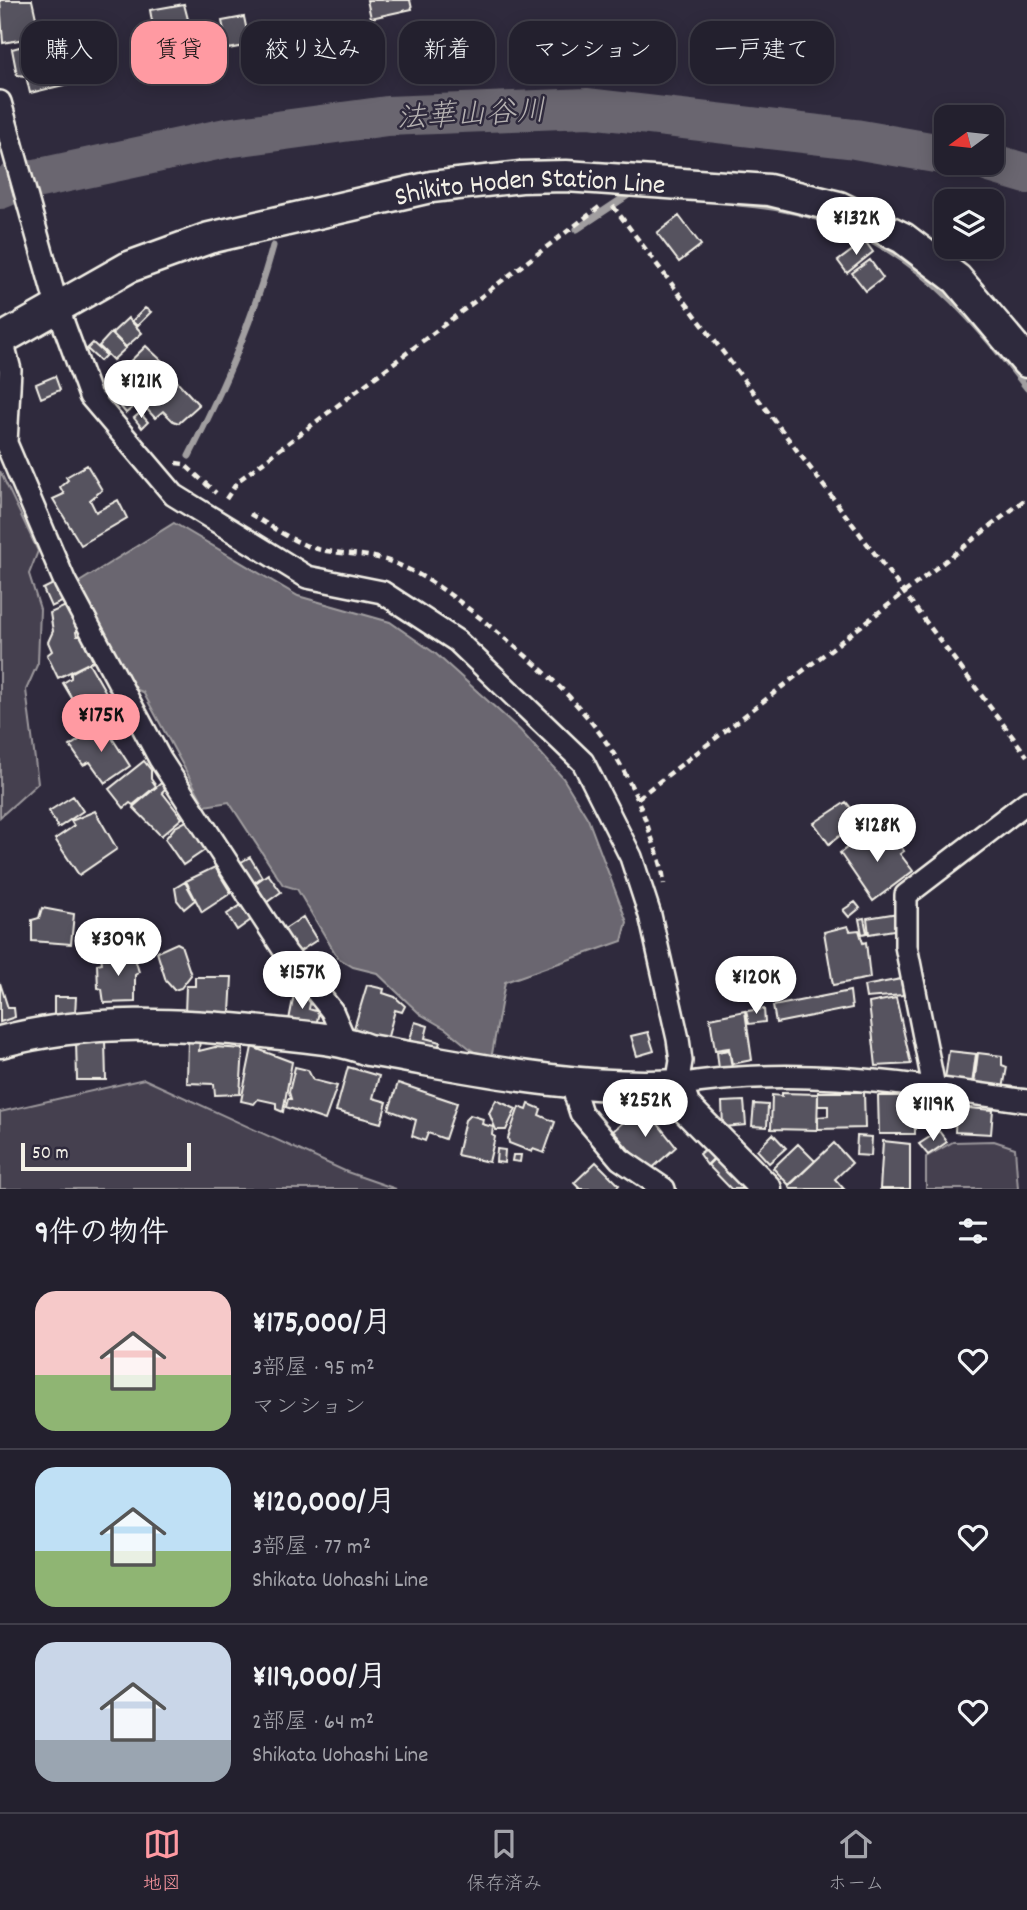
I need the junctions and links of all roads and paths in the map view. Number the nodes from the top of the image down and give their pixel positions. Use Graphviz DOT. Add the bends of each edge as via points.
graph roads {
  1 [pos="0,102"];
  2 [pos="57,306"];
  3 [pos="1,339"];
  4 [pos="1027,362"];
  5 [pos="1027,498"];
  6 [pos="226,499"];
  7 [pos="903,594"];
  8 [pos="1027,755"];
  9 [pos="638,798"];
  10 [pos="1027,802"];
  11 [pos="345,1041"];
  12 [pos="0,1042"];
  13 [pos="572,1082"];
  14 [pos="677,1085"];
  15 [pos="934,1087"];
  16 [pos="1027,1101"];
  17 [pos="664,1189"];
  18 [pos="766,1189"];
  1 -- 2 [label="street"];
  2 -- 3 [label="main road, Shikito Hoden Station Line"];
  2 -- 4 [label="main road, Shikito Hoden Station Line" via="170,250 317,212 431,187 521,177 611,177 769,190 872,220 957,279"];
  2 -- 14 [label="street" via="90,396 174,495 307,577 382,592 457,640 583,762 631,857 650,915 678,1039"];
  3 -- 11 [label="street" via="10,370 6,443 65,582 160,759 286,953 332,1011"];
  5 -- 7 [label="path"];
  6 -- 7 [label="path" via="239,481 271,456 600,205 611,204"];
  7 -- 8 [label="path" via="930,622"];
  7 -- 9 [label="path"];
  10 -- 15 [label="street" via="906,895 906,946"];
  11 -- 12 [label="main road" via="206,1026 119,1023"];
  11 -- 13 [label="main road" via="368,1050"];
  13 -- 14 [label="main road"];
  13 -- 17 [label="street" via="581,1113 620,1159"];
  14 -- 15 [label="street" via="752,1075"];
  14 -- 18 [label="main road" via="685,1107"];
  15 -- 16 [label="street"];
}
